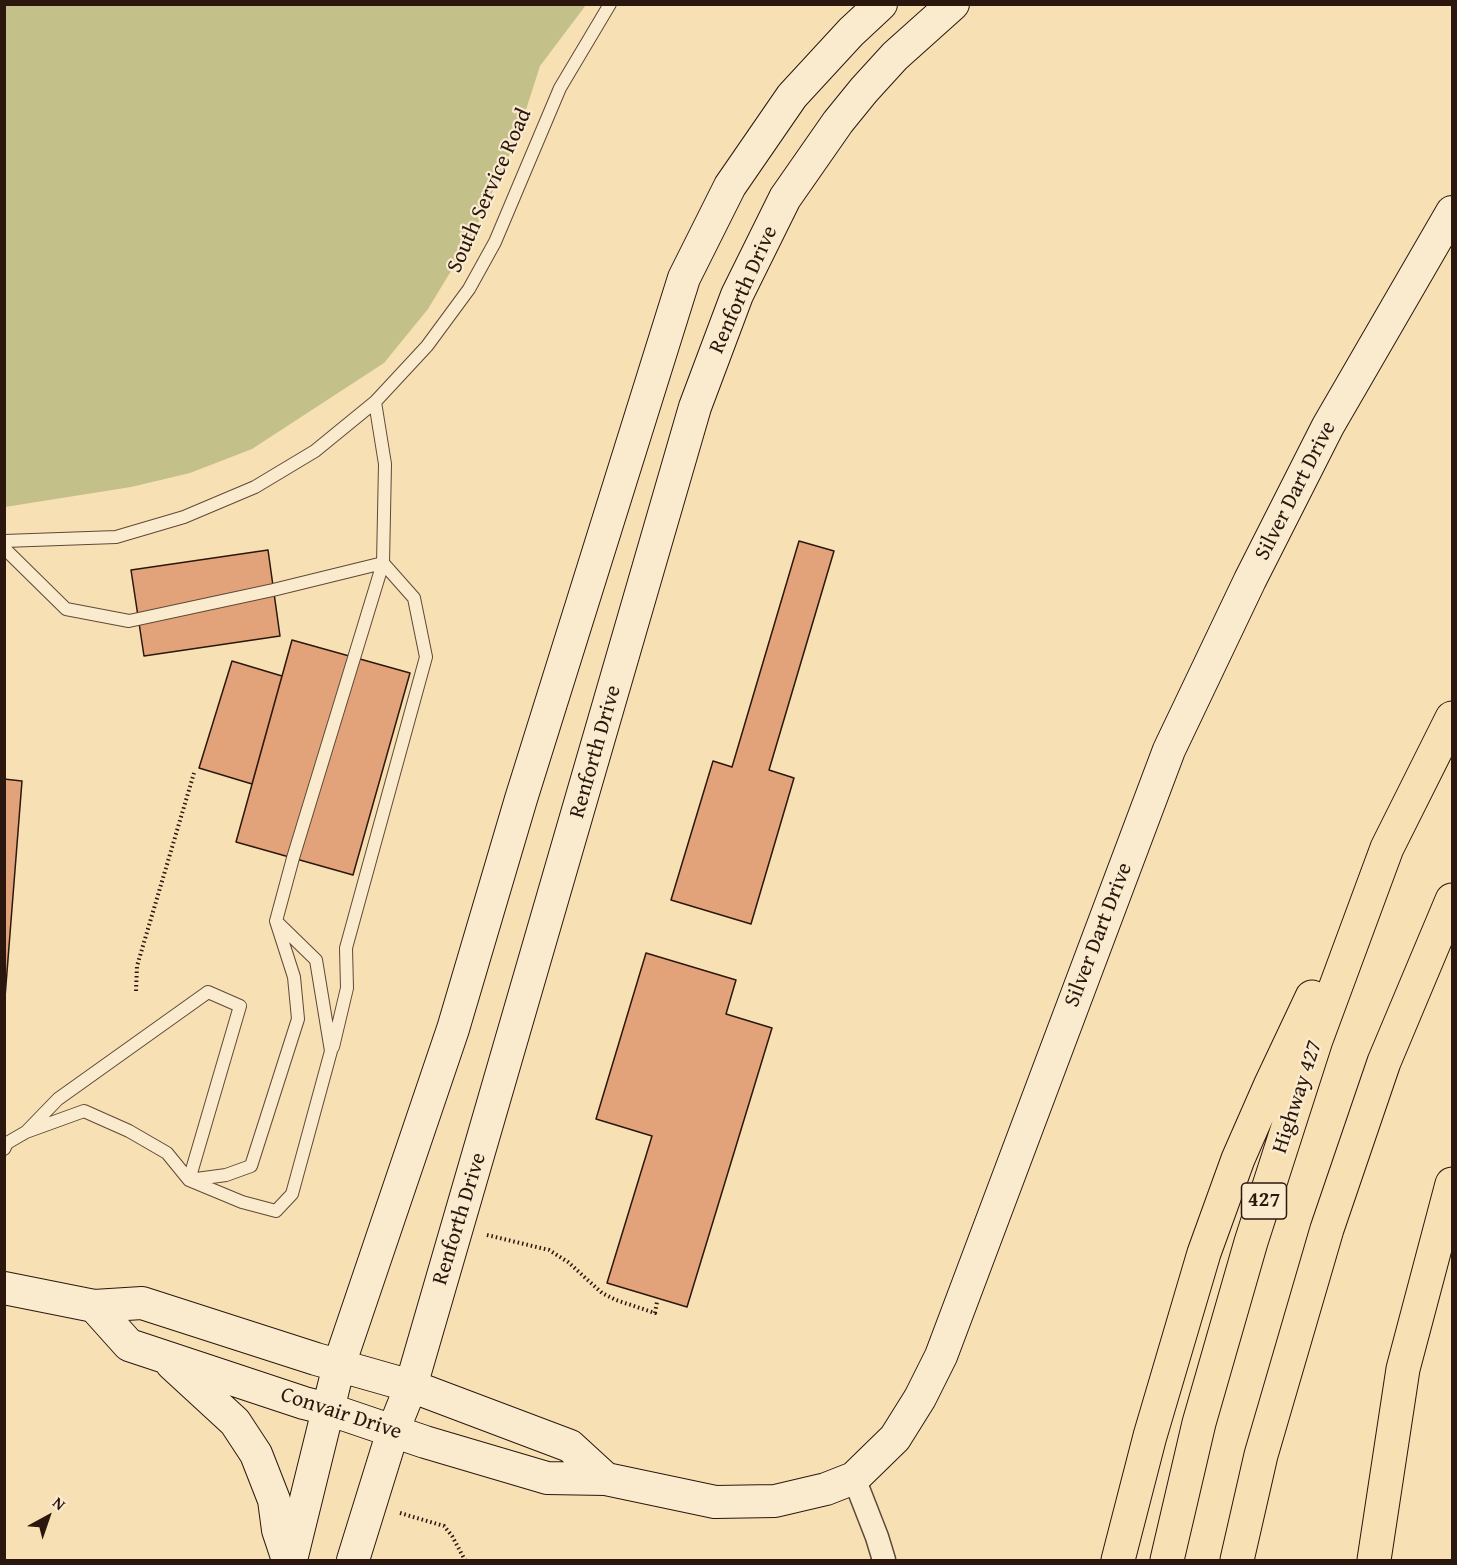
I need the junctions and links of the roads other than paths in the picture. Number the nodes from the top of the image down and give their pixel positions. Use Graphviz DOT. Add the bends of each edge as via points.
graph roads {
  1 [pos="610,4"];
  2 [pos="881,4"];
  3 [pos="953,4"];
  4 [pos="1452,212"];
  5 [pos="1452,242"];
  6 [pos="1395,313"];
  7 [pos="375,402"];
  8 [pos="4,541"];
  9 [pos="4,548"];
  10 [pos="383,563"];
  11 [pos="1452,718"];
  12 [pos="1387,848"];
  13 [pos="1452,900"];
  14 [pos="276,921"];
  15 [pos="331,1052"];
  16 [pos="26,1132"];
  17 [pos="4,1149"];
  18 [pos="189,1180"];
  19 [pos="1452,1184"];
  20 [pos="4,1287"];
  21 [pos="94,1306"];
  22 [pos="163,1355"];
  23 [pos="339,1365"];
  24 [pos="411,1386"];
  25 [pos="328,1409"];
  26 [pos="393,1431"];
  27 [pos="854,1478"];
  28 [pos="606,1479"];
  29 [pos="290,1560"];
  30 [pos="352,1560"];
  31 [pos="884,1560"];
  32 [pos="1118,1560"];
  33 [pos="1167,1560"];
  34 [pos="1237,1560"];
  35 [pos="1374,1560"];
  1 -- 7 [label="lane, South Service Road" via="560,88 495,242 469,289 427,346"];
  2 -- 23 [label="main road" via="792,96 730,186 684,278 453,1029"];
  3 -- 24 [label="main road, Renforth Drive" via="895,56 838,122 785,198 737,295 695,408"];
  4 -- 6 [label="main road, Silver Dart Drive"];
  5 -- 6 [label="main road, Silver Dart Drive"];
  6 -- 27 [label="main road, Silver Dart Drive" via="1328,426 1169,750 941,1356 895,1438"];
  7 -- 8 [label="lane, South Service Road" via="315,451 255,487 184,517 116,537"];
  7 -- 10 [label="lane" via="385,464"];
  9 -- 10 [label="lane" via="66,609 129,621"];
  10 -- 14 [label="lane"];
  10 -- 15 [label="lane" via="414,598 426,657 346,948 347,988"];
  11 -- 12 [label="highway, Highway 427 / 427"];
  12 -- 32 [label="highway" via="1294,1033 1238,1159 1200,1265"];
  12 -- 33 [label="highway, Highway 427 / 427" via="1316,1040 1255,1230 1199,1423"];
  13 -- 34 [label="highway" via="1383,1062 1327,1229 1261,1455"];
  14 -- 15 [label="lane" via="316,960"];
  14 -- 18 [label="lane" via="294,977 298,1019 251,1166 226,1175"];
  15 -- 18 [label="lane" via="292,1194 276,1211"];
  16 -- 17 [label="lane"];
  16 -- 18 [label="lane" via="84,1111 166,1153"];
  16 -- 18 [label="lane" via="58,1099 208,992 240,1006"];
  19 -- 35 [label="highway" via="1403,1369"];
  20 -- 21 [label="main road, Convair Drive"];
  21 -- 22 [label="main road, Convair Drive" via="129,1345"];
  21 -- 23 [label="main road, Convair Drive" via="142,1303"];
  22 -- 25 [label="main road, Convair Drive"];
  22 -- 29 [label="main road" via="235,1422 256,1454 274,1500 278,1530"];
  23 -- 24 [label="main road, Convair Drive"];
  23 -- 25 [label="main road"];
  24 -- 26 [label="main road, Renforth Drive"];
  24 -- 28 [label="main road, Convair Drive" via="570,1446"];
  25 -- 26 [label="main road, Convair Drive"];
  25 -- 29 [label="main road"];
  26 -- 28 [label="main road, Convair Drive" via="547,1479"];
  26 -- 30 [label="main road, Renforth Drive"];
  27 -- 28 [label="main road, Convair Drive" via="775,1501 715,1502"];
  27 -- 31 [label="street"];
}
